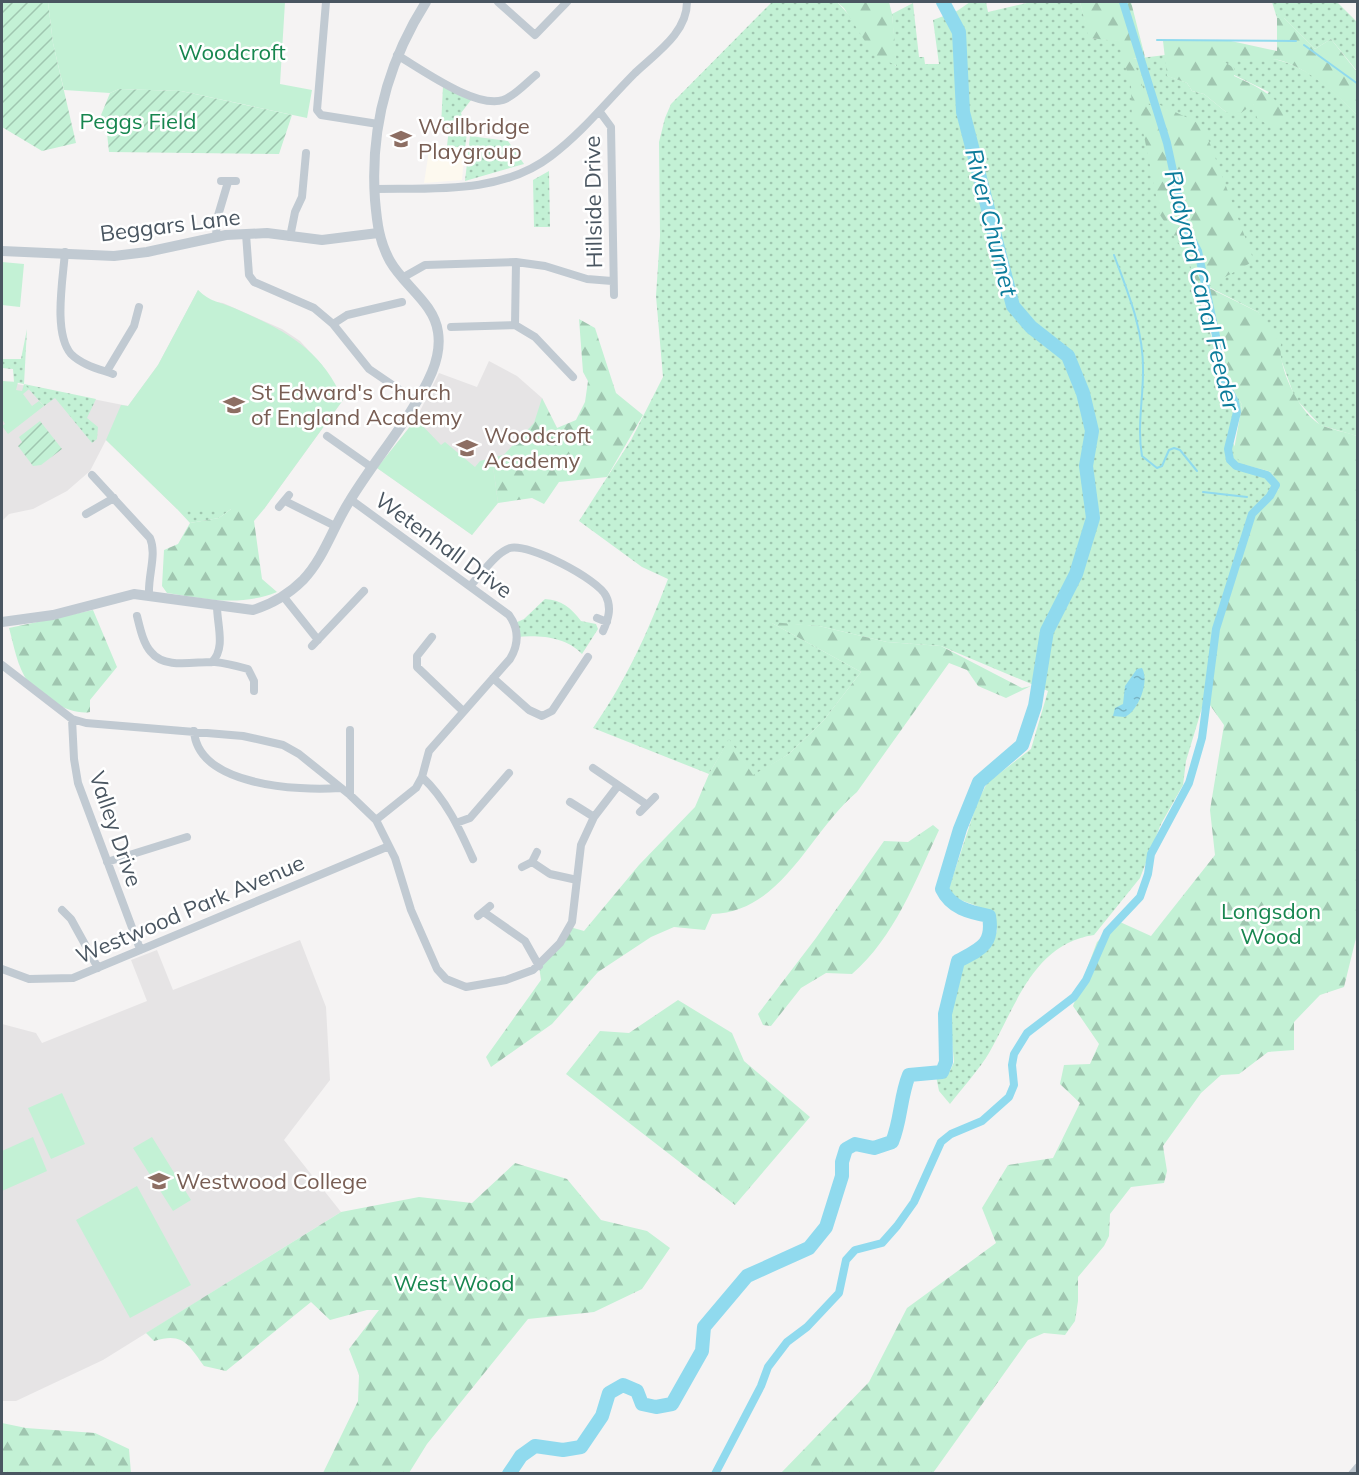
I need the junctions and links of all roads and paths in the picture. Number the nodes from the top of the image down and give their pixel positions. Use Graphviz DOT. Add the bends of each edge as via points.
graph roads {
  1 [pos="326,2"];
  2 [pos="426,2"];
  3 [pos="498,2"];
  4 [pos="567,2"];
  5 [pos="687,2"];
  6 [pos="397,56"];
  7 [pos="536,75"];
  8 [pos="600,112"];
  9 [pos="378,124"];
  10 [pos="306,153"];
  11 [pos="228,181"];
  12 [pos="375,189"];
  13 [pos="378,233"];
  14 [pos="246,234"];
  15 [pos="216,237"];
  16 [pos="290,237"];
  17 [pos="2,251"];
  18 [pos="65,252"];
  19 [pos="516,262"];
  20 [pos="402,278"];
  21 [pos="612,281"];
  22 [pos="614,295"];
  23 [pos="402,302"];
  24 [pos="139,307"];
  25 [pos="333,324"];
  26 [pos="515,325"];
  27 [pos="451,327"];
  28 [pos="573,376"];
  29 [pos="417,401"];
  30 [pos="327,436"];
  31 [pos="371,466"];
  32 [pos="92,475"];
  33 [pos="114,498"];
  34 [pos="350,499"];
  35 [pos="284,501"];
  36 [pos="86,514"];
  37 [pos="335,526"];
  38 [pos="470,586"];
  39 [pos="364,591"];
  40 [pos="149,594"];
  41 [pos="283,596"];
  42 [pos="217,606"];
  43 [pos="137,616"];
  44 [pos="597,618"];
  45 [pos="2,622"];
  46 [pos="607,622"];
  47 [pos="603,631"];
  48 [pos="432,637"];
  49 [pos="588,657"];
  50 [pos="212,662"];
  51 [pos="2,665"];
  52 [pos="493,678"];
  53 [pos="254,691"];
  54 [pos="464,711"];
  55 [pos="72,719"];
  56 [pos="350,730"];
  57 [pos="194,731"];
  58 [pos="593,768"];
  59 [pos="509,772"];
  60 [pos="422,777"];
  61 [pos="617,787"];
  62 [pos="340,788"];
  63 [pos="350,795"];
  64 [pos="655,797"];
  65 [pos="570,802"];
  66 [pos="646,804"];
  67 [pos="639,812"];
  68 [pos="594,817"];
  69 [pos="376,820"];
  70 [pos="456,823"];
  71 [pos="187,837"];
  72 [pos="389,846"];
  73 [pos="537,852"];
  74 [pos="473,859"];
  75 [pos="107,862"];
  76 [pos="532,862"];
  77 [pos="522,867"];
  78 [pos="577,880"];
  79 [pos="62,910"];
  80 [pos="484,912"];
  81 [pos="140,948"];
  82 [pos="539,966"];
  83 [pos="98,968"];
  84 [pos="2,969"];
  85 [pos="1358,1467"];
  86 [pos="1352,1473"];
  1 -- 9 [label="street" via="317,110 321,115"];
  2 -- 6 [label="street"];
  3 -- 4 [label="street" via="535,35"];
  5 -- 8 [label="street" via="680,28"];
  6 -- 7 [label="street" via="486,101 510,96"];
  6 -- 9 [label="street"];
  8 -- 12 [label="street" via="549,158 511,176 485,184"];
  8 -- 21 [label="street, Hillside Drive" via="611,127"];
  9 -- 12 [label="street"];
  10 -- 16 [label="street" via="302,197"];
  11 -- 15 [label="street"];
  12 -- 13 [label="street"];
  13 -- 16 [label="street, Beggars Lane" via="338,239"];
  13 -- 20 [label="street"];
  14 -- 15 [label="street, Beggars Lane"];
  14 -- 16 [label="street, Beggars Lane"];
  14 -- 25 [label="street" via="249,275 254,282 314,308"];
  15 -- 18 [label="street, Beggars Lane" via="114,256"];
  17 -- 18 [label="street, Beggars Lane"];
  18 -- 24 [label="street" via="61,300 64,340 77,359 110,373 134,326"];
  19 -- 20 [label="street" via="425,265"];
  19 -- 21 [label="street"];
  19 -- 26 [label="street"];
  20 -- 29 [label="street" via="425,304 438,331 436,360"];
  21 -- 22 [label="street, Hillside Drive"];
  23 -- 25 [label="street" via="347,315"];
  25 -- 29 [label="street" via="369,369"];
  26 -- 27 [label="street"];
  26 -- 28 [label="street" via="535,337"];
  29 -- 31 [label="street"];
  30 -- 31 [label="street"];
  31 -- 34 [label="street"];
  32 -- 33 [label="street"];
  33 -- 36 [label="street"];
  33 -- 40 [label="street" via="153,544"];
  34 -- 37 [label="street"];
  34 -- 38 [label="street, Wetenhall Drive"];
  35 -- 37 [label="street"];
  37 -- 41 [label="street" via="312,569"];
  38 -- 46 [label="street" via="504,551 524,548 597,584 609,604"];
  38 -- 52 [label="street, Wetenhall Drive" via="509,615 516,628 514,651"];
  39 -- 41 [label="street" via="315,643"];
  40 -- 42 [label="street"];
  40 -- 45 [label="street"];
  41 -- 42 [label="street" via="253,610"];
  42 -- 50 [label="street" via="219,655"];
  43 -- 50 [label="street" via="149,651 155,656 192,664"];
  44 -- 46 [label="street"];
  46 -- 47 [label="street"];
  48 -- 54 [label="street" via="417,656 417,667"];
  49 -- 52 [label="street" via="552,711 543,716 529,710"];
  50 -- 53 [label="street" via="248,669"];
  51 -- 55 [label="street"];
  52 -- 54 [label="street, Wetenhall Drive"];
  54 -- 60 [label="street, Wetenhall Drive" via="429,751"];
  55 -- 57 [label="street"];
  55 -- 75 [label="street, Valley Drive" via="78,783"];
  56 -- 63 [label="street"];
  57 -- 62 [label="street" via="283,745"];
  57 -- 62 [label="street" via="203,756 231,774 281,786"];
  58 -- 61 [label="street"];
  59 -- 70 [label="street" via="470,818"];
  60 -- 69 [label="street, Wetenhall Drive" via="411,794"];
  60 -- 70 [label="street"];
  61 -- 66 [label="street"];
  61 -- 68 [label="street"];
  62 -- 63 [label="street"];
  63 -- 69 [label="street"];
  64 -- 66 [label="street"];
  65 -- 68 [label="street"];
  66 -- 67 [label="street"];
  68 -- 78 [label="street" via="582,845"];
  69 -- 72 [label="street"];
  70 -- 74 [label="street"];
  71 -- 75 [label="street"];
  72 -- 81 [label="street, Westwood Park Avenue"];
  72 -- 82 [label="street" via="411,910 437,969 446,979 477,987"];
  73 -- 76 [label="street"];
  75 -- 81 [label="street, Valley Drive"];
  76 -- 77 [label="street"];
  76 -- 78 [label="street" via="550,874"];
  78 -- 82 [label="street" via="572,922"];
  79 -- 83 [label="street"];
  80 -- 82 [label="street" via="525,941"];
  81 -- 83 [label="street, Westwood Park Avenue"];
  83 -- 84 [label="street, Westwood Park Avenue" via="73,978 50,980 29,979"];
  85 -- 86 [label="street"];
}
